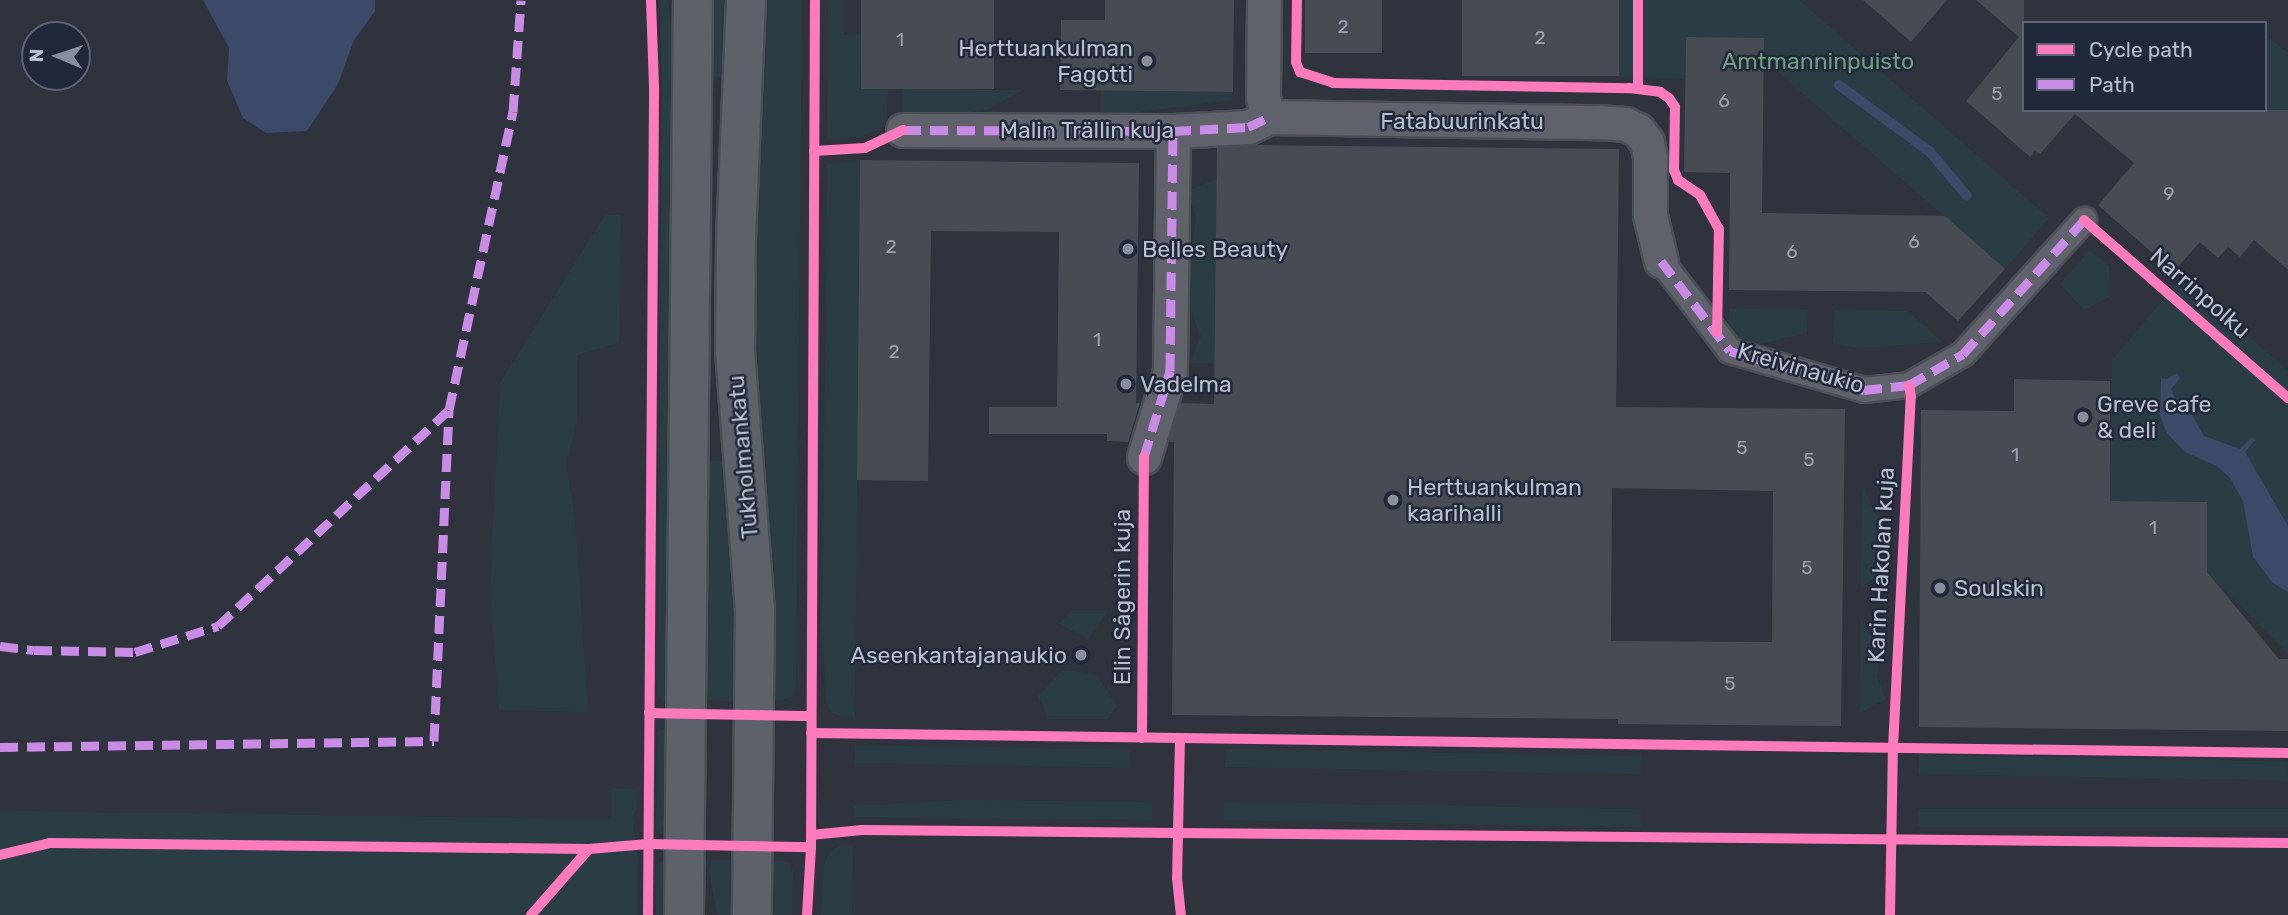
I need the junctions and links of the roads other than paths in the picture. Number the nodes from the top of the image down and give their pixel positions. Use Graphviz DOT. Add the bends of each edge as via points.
graph roads {
  1 [pos="693,0"];
  2 [pos="747,0"];
  3 [pos="1264,0"];
  4 [pos="1269,117"];
  5 [pos="904,130"];
  6 [pos="1173,131"];
  7 [pos="2084,220"];
  8 [pos="1661,261"];
  9 [pos="1144,457"];
  10 [pos="684,915"];
  11 [pos="752,915"];
  1 -- 10 [label="main road, Tukholmankatu"];
  2 -- 11 [label="main road, Tukholmankatu" via="735,351 755,608"];
  3 -- 4 [label="street" via="1263,98"];
  4 -- 6 [label="street, Malin Trällin kuja" via="1248,127"];
  4 -- 8 [label="street, Fatabuurinkatu" via="1625,124 1638,130 1647,142 1650,215"];
  5 -- 6 [label="street, Malin Trällin kuja"];
  6 -- 9 [label="street" via="1170,371"];
  7 -- 8 [label="street, Kreivinaukio" via="1963,354 1909,384 1864,390 1730,351"];
}
